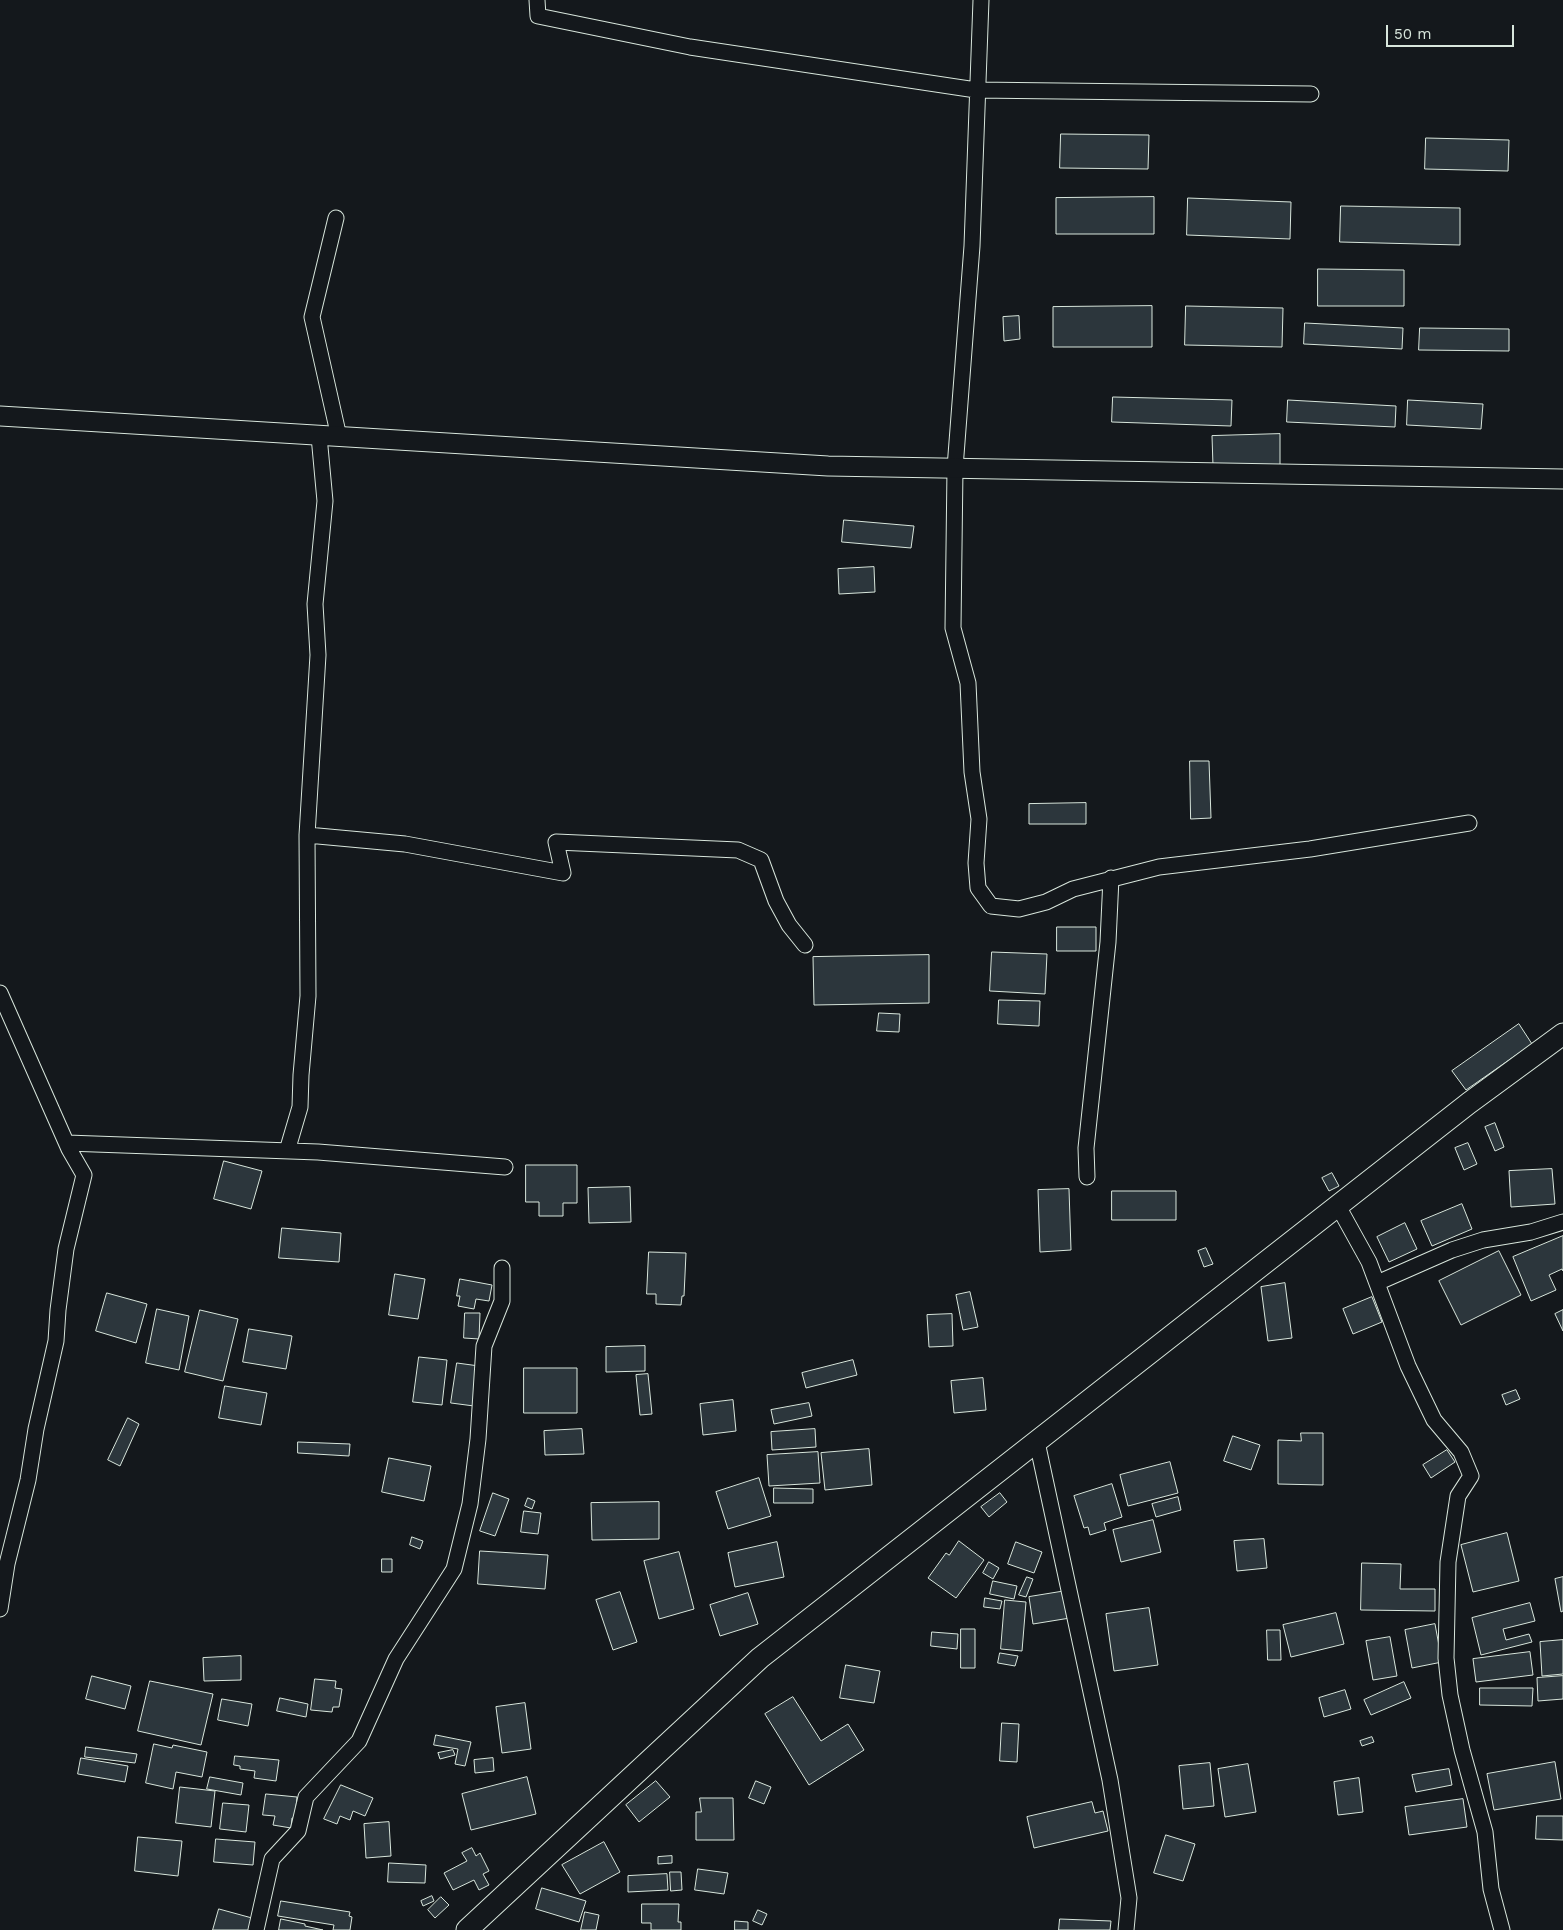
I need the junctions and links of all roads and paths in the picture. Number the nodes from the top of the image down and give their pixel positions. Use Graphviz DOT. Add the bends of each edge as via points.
graph roads {
  1 [pos="537,0"];
  2 [pos="981,0"];
  3 [pos="976,90"];
  4 [pos="1311,94"];
  5 [pos="336,218"];
  6 [pos="0,416"];
  7 [pos="319,436"];
  8 [pos="339,437"];
  9 [pos="955,468"];
  10 [pos="1563,479"];
  11 [pos="1469,823"];
  12 [pos="307,835"];
  13 [pos="1111,878"];
  14 [pos="805,945"];
  15 [pos="0,993"];
  16 [pos="1563,1034"];
  17 [pos="67,1143"];
  18 [pos="287,1151"];
  19 [pos="505,1167"];
  20 [pos="1087,1177"];
  21 [pos="1338,1206"];
  22 [pos="1563,1222"];
  23 [pos="502,1268"];
  24 [pos="1377,1283"];
  25 [pos="1037,1442"];
  26 [pos="0,1609"];
  27 [pos="256,1930"];
  28 [pos="467,1930"];
  29 [pos="1126,1930"];
  30 [pos="1502,1930"];
  1 -- 3 [label="street" via="538,16 690,47"];
  2 -- 3 [label="street"];
  3 -- 4 [label="street"];
  3 -- 9 [label="street" via="972,246"];
  5 -- 8 [label="street" via="312,316"];
  6 -- 7 [label="street"];
  7 -- 8 [label="street"];
  7 -- 12 [label="street" via="325,501 315,604 318,655"];
  8 -- 9 [label="street" via="828,466"];
  9 -- 10 [label="street"];
  9 -- 13 [label="street" via="953,628 968,683 972,772 979,819 978,888 991,906 1019,910"];
  11 -- 13 [label="street" via="1310,849 1160,867"];
  12 -- 14 [label="street" via="405,844 563,873 556,842 738,850 761,860 776,901"];
  12 -- 18 [label="street" via="308,996 300,1107"];
  13 -- 20 [label="street" via="1108,942 1086,1148"];
  15 -- 17 [label="street"];
  16 -- 21 [label="main road"];
  17 -- 18 [label="street"];
  17 -- 26 [label="street" via="84,1175 66,1249 56,1341"];
  18 -- 19 [label="street"];
  21 -- 24 [label="street"];
  21 -- 25 [label="main road"];
  22 -- 24 [label="street" via="1452,1250"];
  23 -- 27 [label="street" via="502,1301 484,1346 470,1504 454,1569 396,1659 359,1741 306,1798 298,1831 272,1859"];
  24 -- 30 [label="street" via="1408,1366 1434,1420 1461,1452 1471,1476 1458,1496 1448,1562 1446,1658 1450,1695 1485,1832 1491,1889"];
  25 -- 28 [label="main road" via="760,1658"];
  25 -- 29 [label="street" via="1110,1780 1128,1898"];
}
